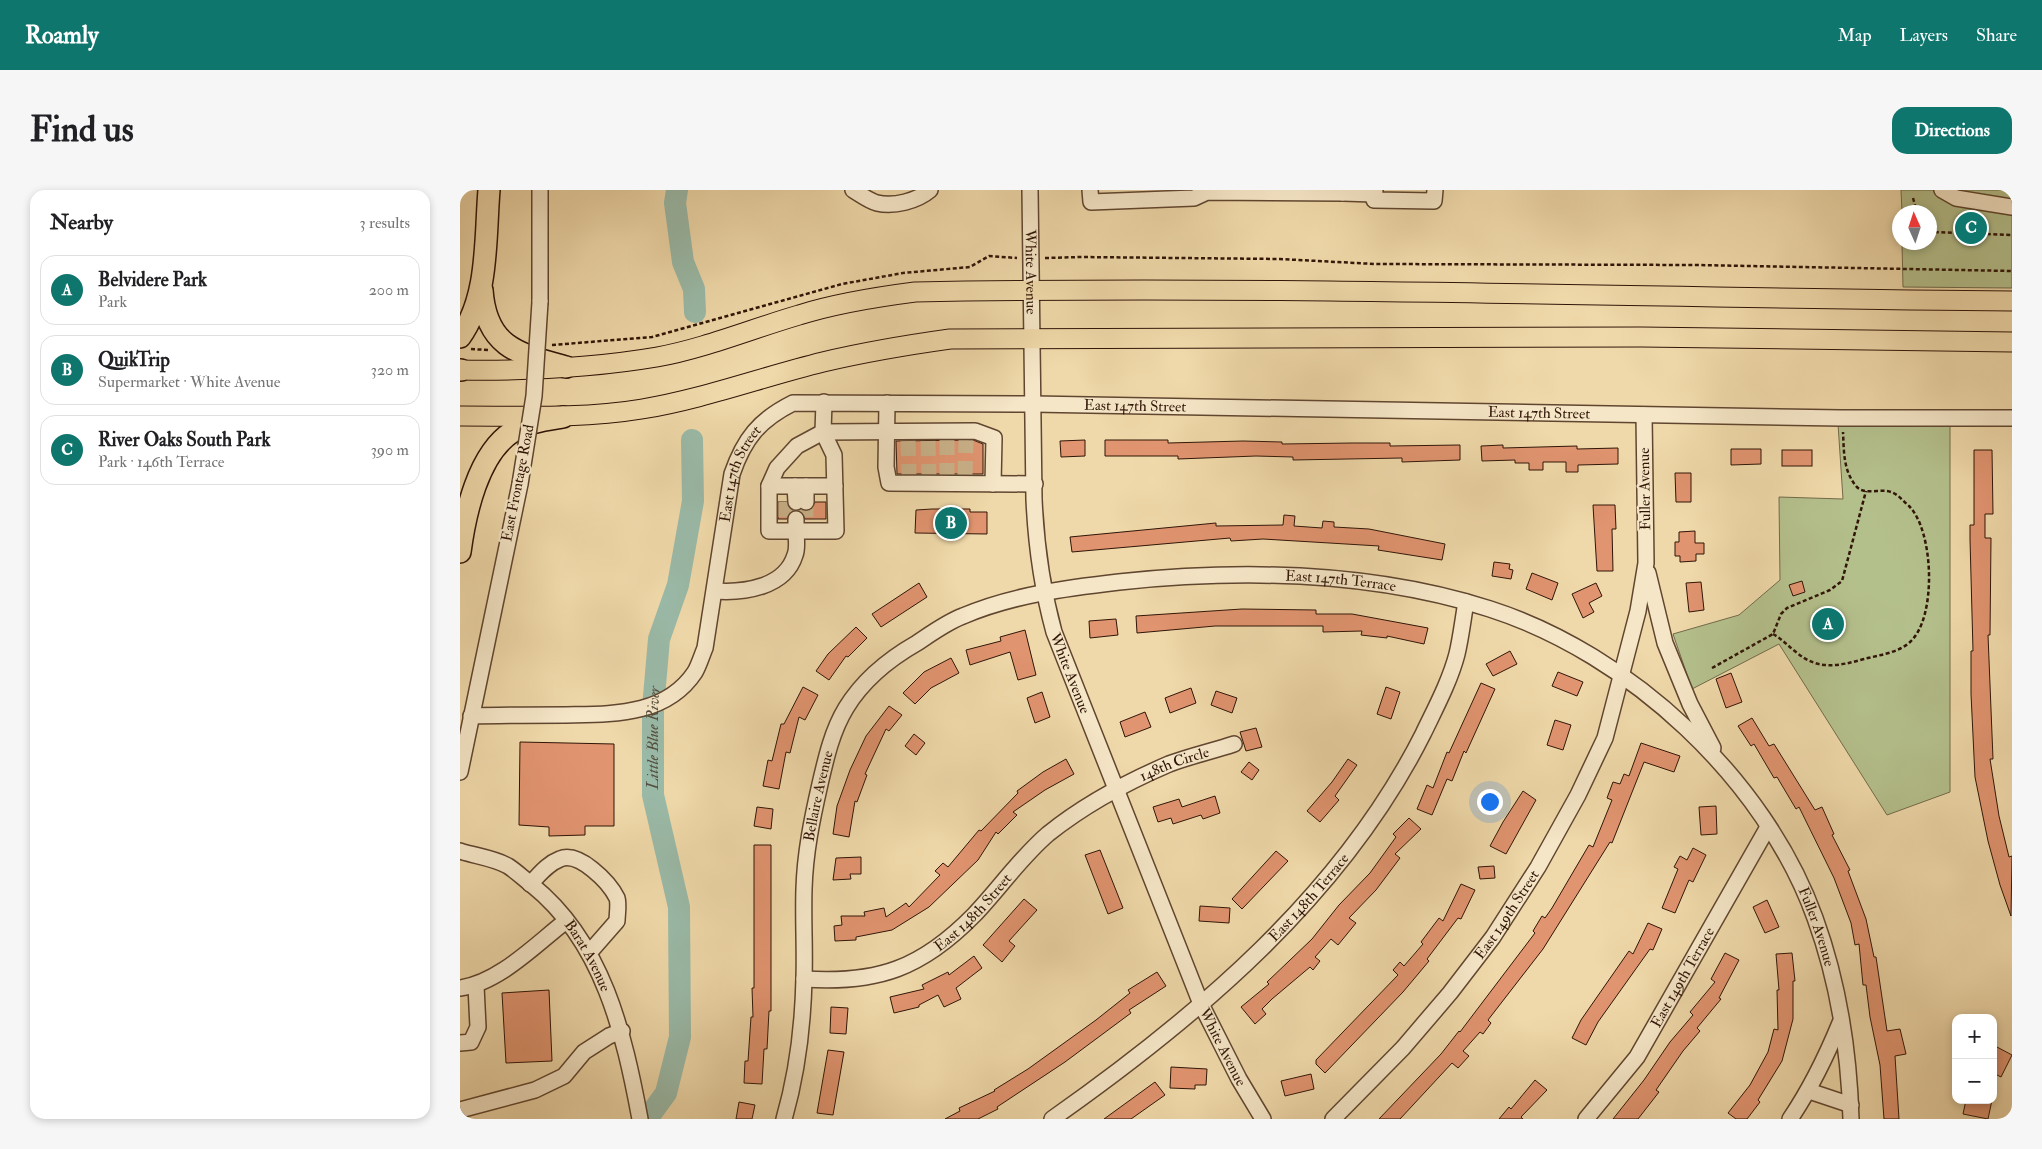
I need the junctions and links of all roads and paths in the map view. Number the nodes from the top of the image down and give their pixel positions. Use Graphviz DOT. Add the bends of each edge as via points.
graph roads {
  1 [pos="489,190"];
  2 [pos="540,190"];
  3 [pos="853,190"];
  4 [pos="1030,190"];
  5 [pos="1090,190"];
  6 [pos="1434,190"];
  7 [pos="1942,190"];
  8 [pos="927,191"];
  9 [pos="1223,191"];
  10 [pos="1343,192"];
  11 [pos="1374,192"];
  12 [pos="1193,194"];
  13 [pos="1913,198"];
  14 [pos="1915,205"];
  15 [pos="2012,207"];
  16 [pos="1937,232"];
  17 [pos="2012,235"];
  18 [pos="481,278"];
  19 [pos="1030,289"];
  20 [pos="2012,301"];
  21 [pos="460,337"];
  22 [pos="1032,338"];
  23 [pos="2012,342"];
  24 [pos="566,368"];
  25 [pos="460,370"];
  26 [pos="824,402"];
  27 [pos="887,403"];
  28 [pos="1033,404"];
  29 [pos="1644,415"];
  30 [pos="460,416"];
  31 [pos="563,416"];
  32 [pos="1842,418"];
  33 [pos="2012,418"];
  34 [pos="823,432"];
  35 [pos="887,432"];
  36 [pos="993,484"];
  37 [pos="1034,484"];
  38 [pos="769,486"];
  39 [pos="801,486"];
  40 [pos="836,486"];
  41 [pos="460,490"];
  42 [pos="1866,492"];
  43 [pos="801,525"];
  44 [pos="463,527"];
  45 [pos="460,552"];
  46 [pos="1646,563"];
  47 [pos="714,591"];
  48 [pos="1044,593"];
  49 [pos="1466,602"];
  50 [pos="1773,634"];
  51 [pos="1712,668"];
  52 [pos="1620,674"];
  53 [pos="471,716"];
  54 [pos="1234,744"];
  55 [pos="1719,760"];
  56 [pos="460,772"];
  57 [pos="1116,790"];
  58 [pos="1768,827"];
  59 [pos="460,851"];
  60 [pos="530,884"];
  61 [pos="566,920"];
  62 [pos="589,953"];
  63 [pos="804,978"];
  64 [pos="476,986"];
  65 [pos="460,988"];
  66 [pos="1201,1004"];
  67 [pos="1841,1020"];
  68 [pos="622,1032"];
  69 [pos="460,1043"];
  70 [pos="1809,1091"];
  71 [pos="460,1110"];
  72 [pos="1851,1112"];
  73 [pos="640,1119"];
  74 [pos="784,1119"];
  75 [pos="1052,1119"];
  76 [pos="1263,1119"];
  77 [pos="1333,1119"];
  78 [pos="1586,1119"];
  79 [pos="1790,1119"];
  1 -- 18 [label="highway"];
  2 -- 53 [label="street, East Frontage Road, bridge" via="540,302 534,396 520,484"];
  3 -- 8 [label="street" via="876,203 890,204 920,198"];
  4 -- 19 [label="street, White Avenue"];
  5 -- 12 [label="street" via="1091,202"];
  6 -- 11 [label="street" via="1434,201 1374,200"];
  7 -- 15 [label="street" via="1956,198"];
  9 -- 10 [label="street"];
  9 -- 12 [label="street"];
  10 -- 11 [label="street"];
  13 -- 14 [label="path"];
  16 -- 17 [label="path"];
  18 -- 21 [label="highway" via="476,306"];
  18 -- 24 [label="highway" via="484,309 496,336 524,356"];
  19 -- 20 [label="main road"];
  19 -- 22 [label="street, White Avenue"];
  19 -- 24 [label="main road" via="915,292 870,297 658,357"];
  22 -- 23 [label="main road" via="1641,337"];
  22 -- 28 [label="street, White Avenue"];
  22 -- 31 [label="main road" via="950,339 899,346 644,408"];
  24 -- 25 [label="main road"];
  26 -- 27 [label="street, East 147th Street"];
  26 -- 34 [label="street"];
  26 -- 47 [label="street, East 147th Street" via="792,404 774,412 759,424 747,442 732,474"];
  27 -- 28 [label="street, East 147th Street"];
  27 -- 35 [label="street"];
  28 -- 29 [label="street, East 147th Street"];
  28 -- 37 [label="street, White Avenue"];
  29 -- 32 [label="street, East 147th Street"];
  29 -- 46 [label="street, Fuller Avenue"];
  30 -- 31 [label="main road"];
  31 -- 44 [label="highway" via="524,426 495,447 481,471"];
  32 -- 33 [label="street, East 147th Street"];
  32 -- 42 [label="path" via="1846,466 1857,488"];
  34 -- 35 [label="street"];
  34 -- 38 [label="street" via="786,456"];
  34 -- 40 [label="street" via="834,455"];
  35 -- 36 [label="street" via="966,436 975,431 994,438"];
  35 -- 36 [label="street" via="889,483 965,480"];
  36 -- 37 [label="street"];
  37 -- 48 [label="street, White Avenue" via="1036,540"];
  38 -- 39 [label="street"];
  38 -- 43 [label="street" via="769,531"];
  39 -- 39 [label="street" via="801,502"];
  39 -- 40 [label="street"];
  40 -- 43 [label="street" via="836,531"];
  41 -- 44 [label="highway"];
  42 -- 50 [label="path" via="1842,580 1830,590 1787,608"];
  42 -- 50 [label="path" via="1892,492 1911,508 1923,527 1928,577 1924,618 1915,636 1892,652 1840,666 1822,666 1807,660"];
  43 -- 47 [label="street" via="796,554 788,569 774,581 738,593"];
  44 -- 45 [label="highway"];
  46 -- 52 [label="street, Fuller Avenue" via="1638,611"];
  46 -- 55 [label="street, Fuller Avenue" via="1664,643"];
  47 -- 53 [label="street, East 147th Street" via="705,648 694,672 674,693 632,712"];
  48 -- 49 [label="street, East 147th Terrace" via="1164,578 1276,575 1410,589"];
  48 -- 57 [label="street, White Avenue" via="1054,632"];
  48 -- 63 [label="street, Bellaire Avenue" via="958,617 903,651 871,676 846,708 829,746 809,829 804,888"];
  49 -- 52 [label="street, East 147th Terrace" via="1534,626"];
  49 -- 66 [label="street, East 148th Terrace" via="1457,655 1436,707 1411,758 1381,806 1338,865 1294,916"];
  50 -- 51 [label="path"];
  52 -- 55 [label="street, Fuller Avenue" via="1682,723"];
  52 -- 77 [label="street, East 149th Street" via="1605,738 1538,868 1450,993"];
  53 -- 56 [label="street, East Frontage Road"];
  54 -- 57 [label="street, 148th Circle" via="1170,764"];
  55 -- 58 [label="street, Fuller Avenue"];
  57 -- 63 [label="street, East 148th Street" via="1070,817 1047,835 973,916 919,960 866,978"];
  57 -- 66 [label="street, White Avenue"];
  58 -- 67 [label="street, Fuller Avenue" via="1792,866 1815,916 1831,968"];
  58 -- 78 [label="street, East 149th Terrace" via="1637,1056"];
  59 -- 60 [label="street, Barat Avenue" via="507,866"];
  60 -- 61 [label="street, Barat Avenue" via="550,900"];
  60 -- 62 [label="street" via="546,867 562,858 582,860 597,874 618,900 617,922"];
  61 -- 62 [label="street, Barat Avenue"];
  61 -- 64 [label="street" via="498,973"];
  62 -- 68 [label="street, Barat Avenue" via="610,996"];
  63 -- 74 [label="street, Bellaire Avenue" via="799,1046"];
  64 -- 65 [label="street"];
  64 -- 69 [label="street" via="478,1027 471,1042"];
  66 -- 75 [label="street, East 148th Terrace"];
  66 -- 76 [label="street, White Avenue"];
  67 -- 70 [label="street"];
  67 -- 72 [label="street, Fuller Avenue"];
  68 -- 71 [label="street" via="609,1036 584,1052 564,1076 535,1090"];
  68 -- 73 [label="street, Barat Avenue"];
  70 -- 72 [label="street"];
  70 -- 79 [label="street"];
}
